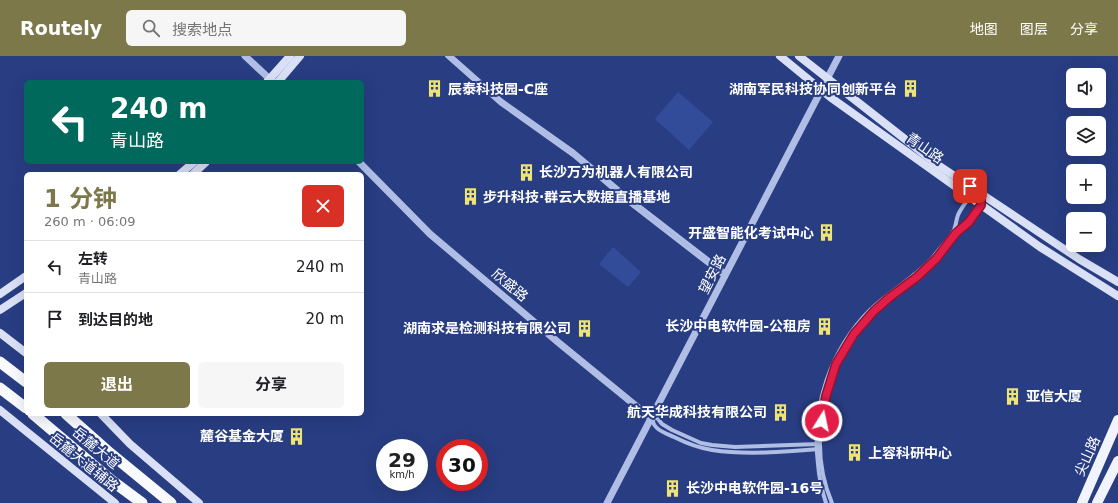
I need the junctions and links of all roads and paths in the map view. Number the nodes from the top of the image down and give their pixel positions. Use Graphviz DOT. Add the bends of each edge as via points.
graph roads {
  1 [pos="239,56"];
  2 [pos="245,56"];
  3 [pos="290,56"];
  4 [pos="300,56"];
  5 [pos="447,56"];
  6 [pos="451,56"];
  7 [pos="780,56"];
  8 [pos="799,56"];
  9 [pos="834,56"];
  10 [pos="839,56"];
  11 [pos="825,77"];
  12 [pos="271,80"];
  13 [pos="271,80"];
  14 [pos="273,80"];
  15 [pos="273,80"];
  16 [pos="819,88"];
  17 [pos="364,162"];
  18 [pos="192,164"];
  19 [pos="204,164"];
  20 [pos="361,164"];
  21 [pos="182,172"];
  22 [pos="196,172"];
  23 [pos="981,193"];
  24 [pos="970,197"];
  25 [pos="981,205"];
  26 [pos="725,274"];
  27 [pos="24,277"];
  28 [pos="1118,282"];
  29 [pos="0,294"];
  30 [pos="24,294"];
  31 [pos="1118,296"];
  32 [pos="0,310"];
  33 [pos="0,333"];
  34 [pos="24,351"];
  35 [pos="0,362"];
  36 [pos="24,381"];
  37 [pos="0,388"];
  38 [pos="24,406"];
  39 [pos="0,410"];
  40 [pos="651,415"];
  41 [pos="36,416"];
  42 [pos="68,416"];
  43 [pos="102,416"];
  44 [pos="1118,420"];
  45 [pos="818,447"];
  46 [pos="1118,461"];
  47 [pos="115,503"];
  48 [pos="142,503"];
  49 [pos="171,503"];
  50 [pos="199,503"];
  51 [pos="603,503"];
  52 [pos="607,503"];
  53 [pos="826,503"];
  54 [pos="832,503"];
  55 [pos="1082,503"];
  56 [pos="1097,503"];
  1 -- 12 [label="street"];
  2 -- 13 [label="street"];
  3 -- 14 [label="main road"];
  4 -- 15 [label="main road"];
  5 -- 26 [label="street" via="500,103 573,155 632,205"];
  6 -- 26 [label="street" via="502,101 574,152"];
  7 -- 16 [label="main road, 青山路"];
  8 -- 11 [label="main road, 青山路"];
  9 -- 11 [label="street, 望安路"];
  10 -- 11 [label="street, 望安路"];
  11 -- 16 [label="street, 望安路"];
  11 -- 23 [label="main road, 青山路" via="938,165"];
  16 -- 24 [label="main road, 青山路"];
  16 -- 26 [label="street, 望安路"];
  17 -- 40 [label="street, 欣盛路" via="433,231"];
  18 -- 21 [label="main road"];
  19 -- 22 [label="main road"];
  20 -- 40 [label="street, 欣盛路" via="430,234 553,338"];
  23 -- 24 [label="street"];
  23 -- 25 [label="street"];
  23 -- 28 [label="main road, 青山路"];
  24 -- 25 [label="main road, 青山路"];
  24 -- 45 [label="street" via="959,214 953,231 933,256 872,309 840,348 822,394 817,421"];
  25 -- 31 [label="main road, 青山路" via="1040,247"];
  25 -- 45 [label="street" via="927,268 874,311 847,345 836,364 826,396"];
  26 -- 40 [label="street, 望安路"];
  27 -- 29 [label="main road"];
  30 -- 32 [label="main road"];
  33 -- 34 [label="main road"];
  35 -- 36 [label="highway"];
  37 -- 38 [label="highway"];
  39 -- 47 [label="main road, 岳麓大道辅路"];
  40 -- 45 [label="street" via="672,430 701,443 735,447"];
  40 -- 45 [label="street" via="658,430 711,450 743,452"];
  40 -- 51 [label="street, 望安路"];
  40 -- 52 [label="street, 望安路"];
  41 -- 48 [label="highway, 岳麓大道"];
  42 -- 49 [label="highway, 岳麓大道"];
  43 -- 50 [label="main road" via="130,444"];
  44 -- 55 [label="main road, 尖山路"];
  45 -- 53 [label="street"];
  45 -- 54 [label="street"];
  46 -- 56 [label="main road, 尖山路"];
}
